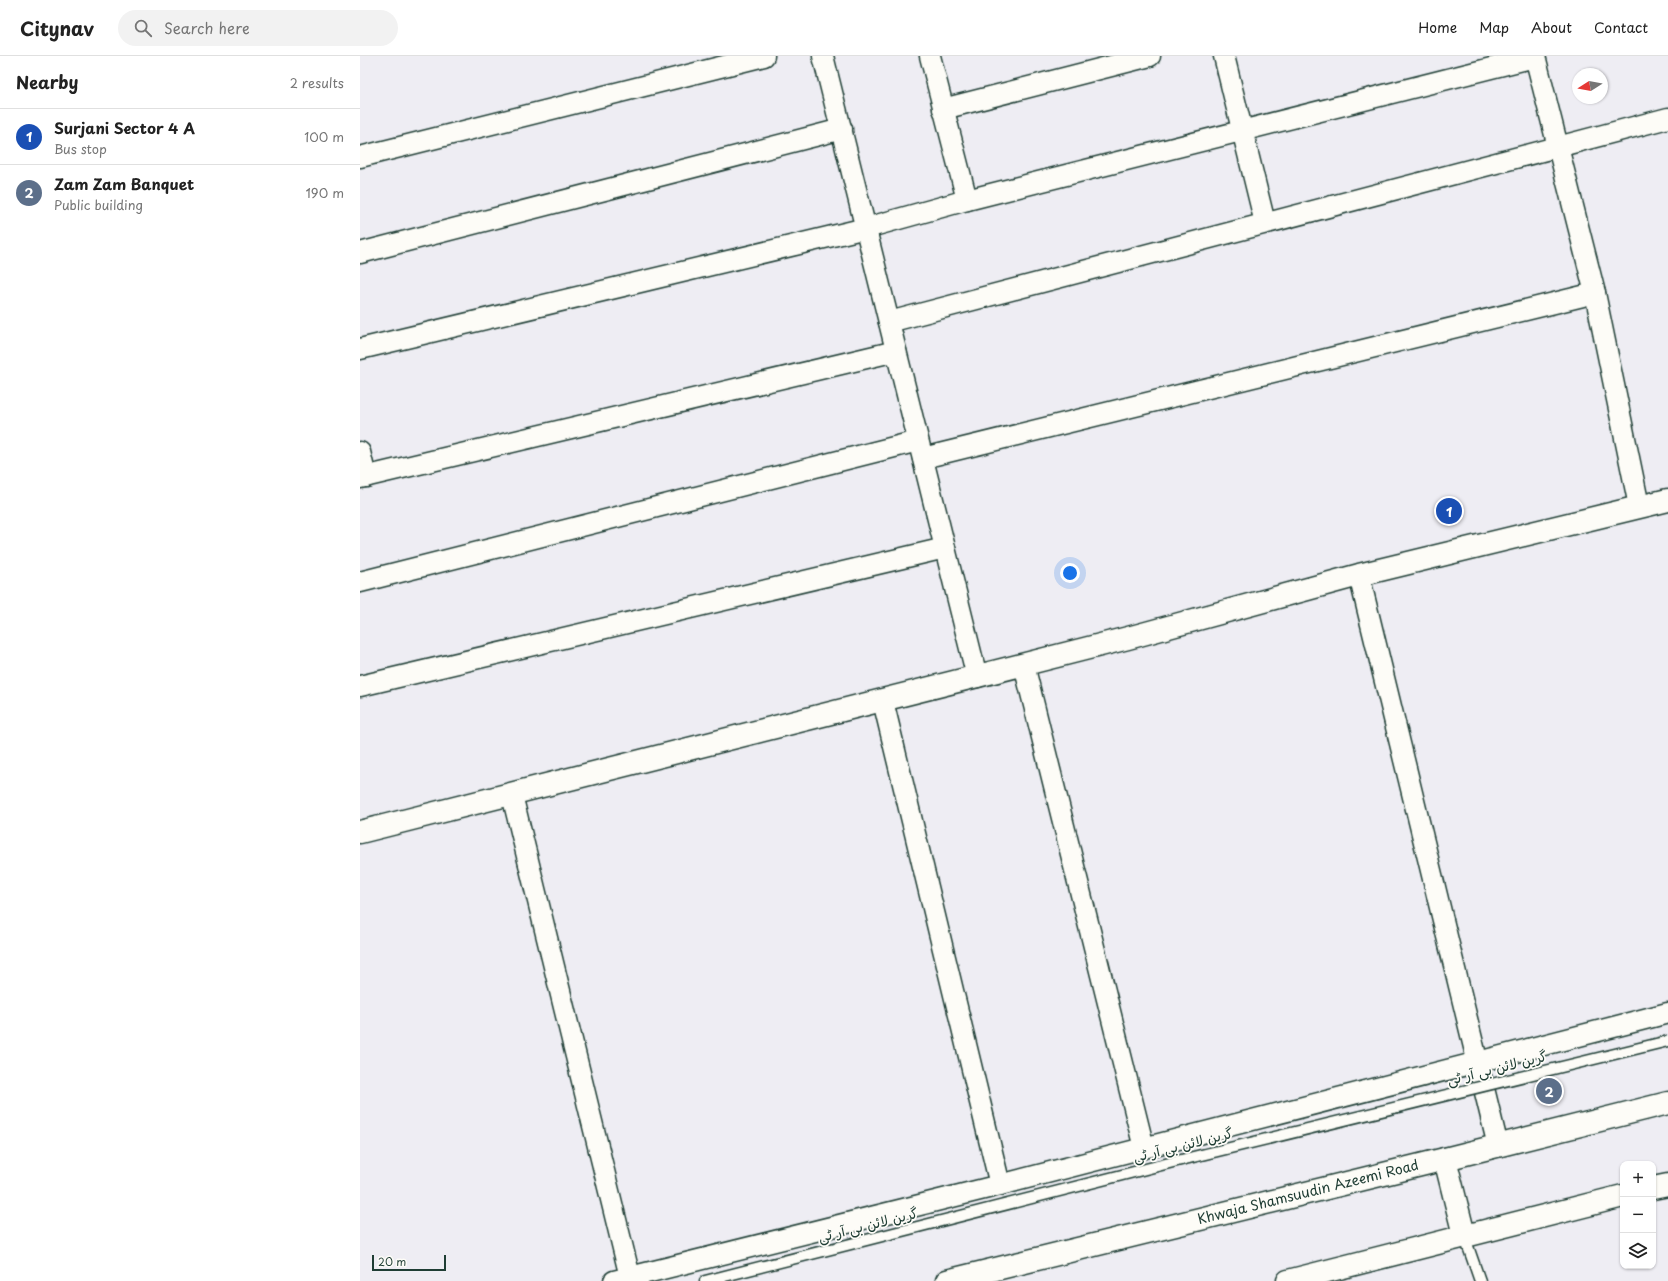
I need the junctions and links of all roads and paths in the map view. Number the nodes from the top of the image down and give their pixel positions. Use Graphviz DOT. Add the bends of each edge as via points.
graph roads {
  1 [pos="764,56"];
  2 [pos="823,56"];
  3 [pos="930,56"];
  4 [pos="1150,56"];
  5 [pos="1224,56"];
  6 [pos="1535,56"];
  7 [pos="944,109"];
  8 [pos="1668,118"];
  9 [pos="842,130"];
  10 [pos="1242,132"];
  11 [pos="1558,147"];
  12 [pos="360,157"];
  13 [pos="967,200"];
  14 [pos="1265,223"];
  15 [pos="866,228"];
  16 [pos="360,253"];
  17 [pos="1595,294"];
  18 [pos="889,322"];
  19 [pos="360,349"];
  20 [pos="896,351"];
  21 [pos="920,450"];
  22 [pos="360,452"];
  23 [pos="363,478"];
  24 [pos="1668,500"];
  25 [pos="1639,506"];
  26 [pos="945,548"];
  27 [pos="1359,575"];
  28 [pos="360,582"];
  29 [pos="1024,665"];
  30 [pos="977,677"];
  31 [pos="360,686"];
  32 [pos="883,700"];
  33 [pos="512,795"];
  34 [pos="360,832"];
  35 [pos="1668,1013"];
  36 [pos="1668,1041"];
  37 [pos="1477,1062"];
  38 [pos="1668,1103"];
  39 [pos="1498,1146"];
  40 [pos="1144,1148"];
  41 [pos="1445,1159"];
  42 [pos="1668,1185"];
  43 [pos="1000,1186"];
  44 [pos="1656,1187"];
  45 [pos="1620,1197"];
  46 [pos="1464,1235"];
  47 [pos="622,1279"];
  48 [pos="705,1281"];
  49 [pos="947,1281"];
  50 [pos="1288,1281"];
  51 [pos="1480,1281"];
  1 -- 12 [label="street"];
  2 -- 9 [label="street"];
  3 -- 7 [label="street"];
  4 -- 7 [label="street"];
  5 -- 10 [label="street"];
  6 -- 10 [label="street"];
  6 -- 11 [label="street"];
  7 -- 13 [label="street"];
  8 -- 11 [label="street"];
  9 -- 15 [label="street"];
  9 -- 16 [label="street"];
  10 -- 13 [label="street"];
  10 -- 14 [label="street"];
  11 -- 14 [label="street"];
  11 -- 17 [label="street"];
  13 -- 15 [label="street"];
  14 -- 18 [label="street"];
  15 -- 18 [label="street"];
  15 -- 19 [label="street"];
  17 -- 21 [label="street"];
  17 -- 25 [label="street"];
  18 -- 20 [label="street"];
  20 -- 21 [label="street"];
  20 -- 23 [label="street"];
  21 -- 26 [label="street"];
  21 -- 28 [label="street"];
  22 -- 23 [label="street"];
  24 -- 25 [label="street"];
  25 -- 27 [label="street"];
  26 -- 30 [label="street"];
  26 -- 31 [label="street"];
  27 -- 29 [label="street"];
  27 -- 37 [label="street"];
  29 -- 30 [label="street"];
  29 -- 40 [label="street"];
  30 -- 32 [label="street"];
  32 -- 33 [label="street"];
  32 -- 43 [label="street"];
  33 -- 34 [label="street"];
  33 -- 47 [label="street"];
  35 -- 37 [label="street"];
  36 -- 48 [label="lane, گرین لائن بی آر ٹی, bridge" via="1190,1158"];
  37 -- 39 [label="street"];
  37 -- 40 [label="street"];
  38 -- 39 [label="street, Khwaja Shamsuudin Azeemi Road"];
  39 -- 41 [label="street, Khwaja Shamsuudin Azeemi Road"];
  40 -- 43 [label="street"];
  41 -- 46 [label="street"];
  41 -- 49 [label="street, Khwaja Shamsuudin Azeemi Road"];
  42 -- 44 [label="street"];
  43 -- 47 [label="street"];
  45 -- 46 [label="street"];
  46 -- 50 [label="street"];
  46 -- 51 [label="lane"];
}
